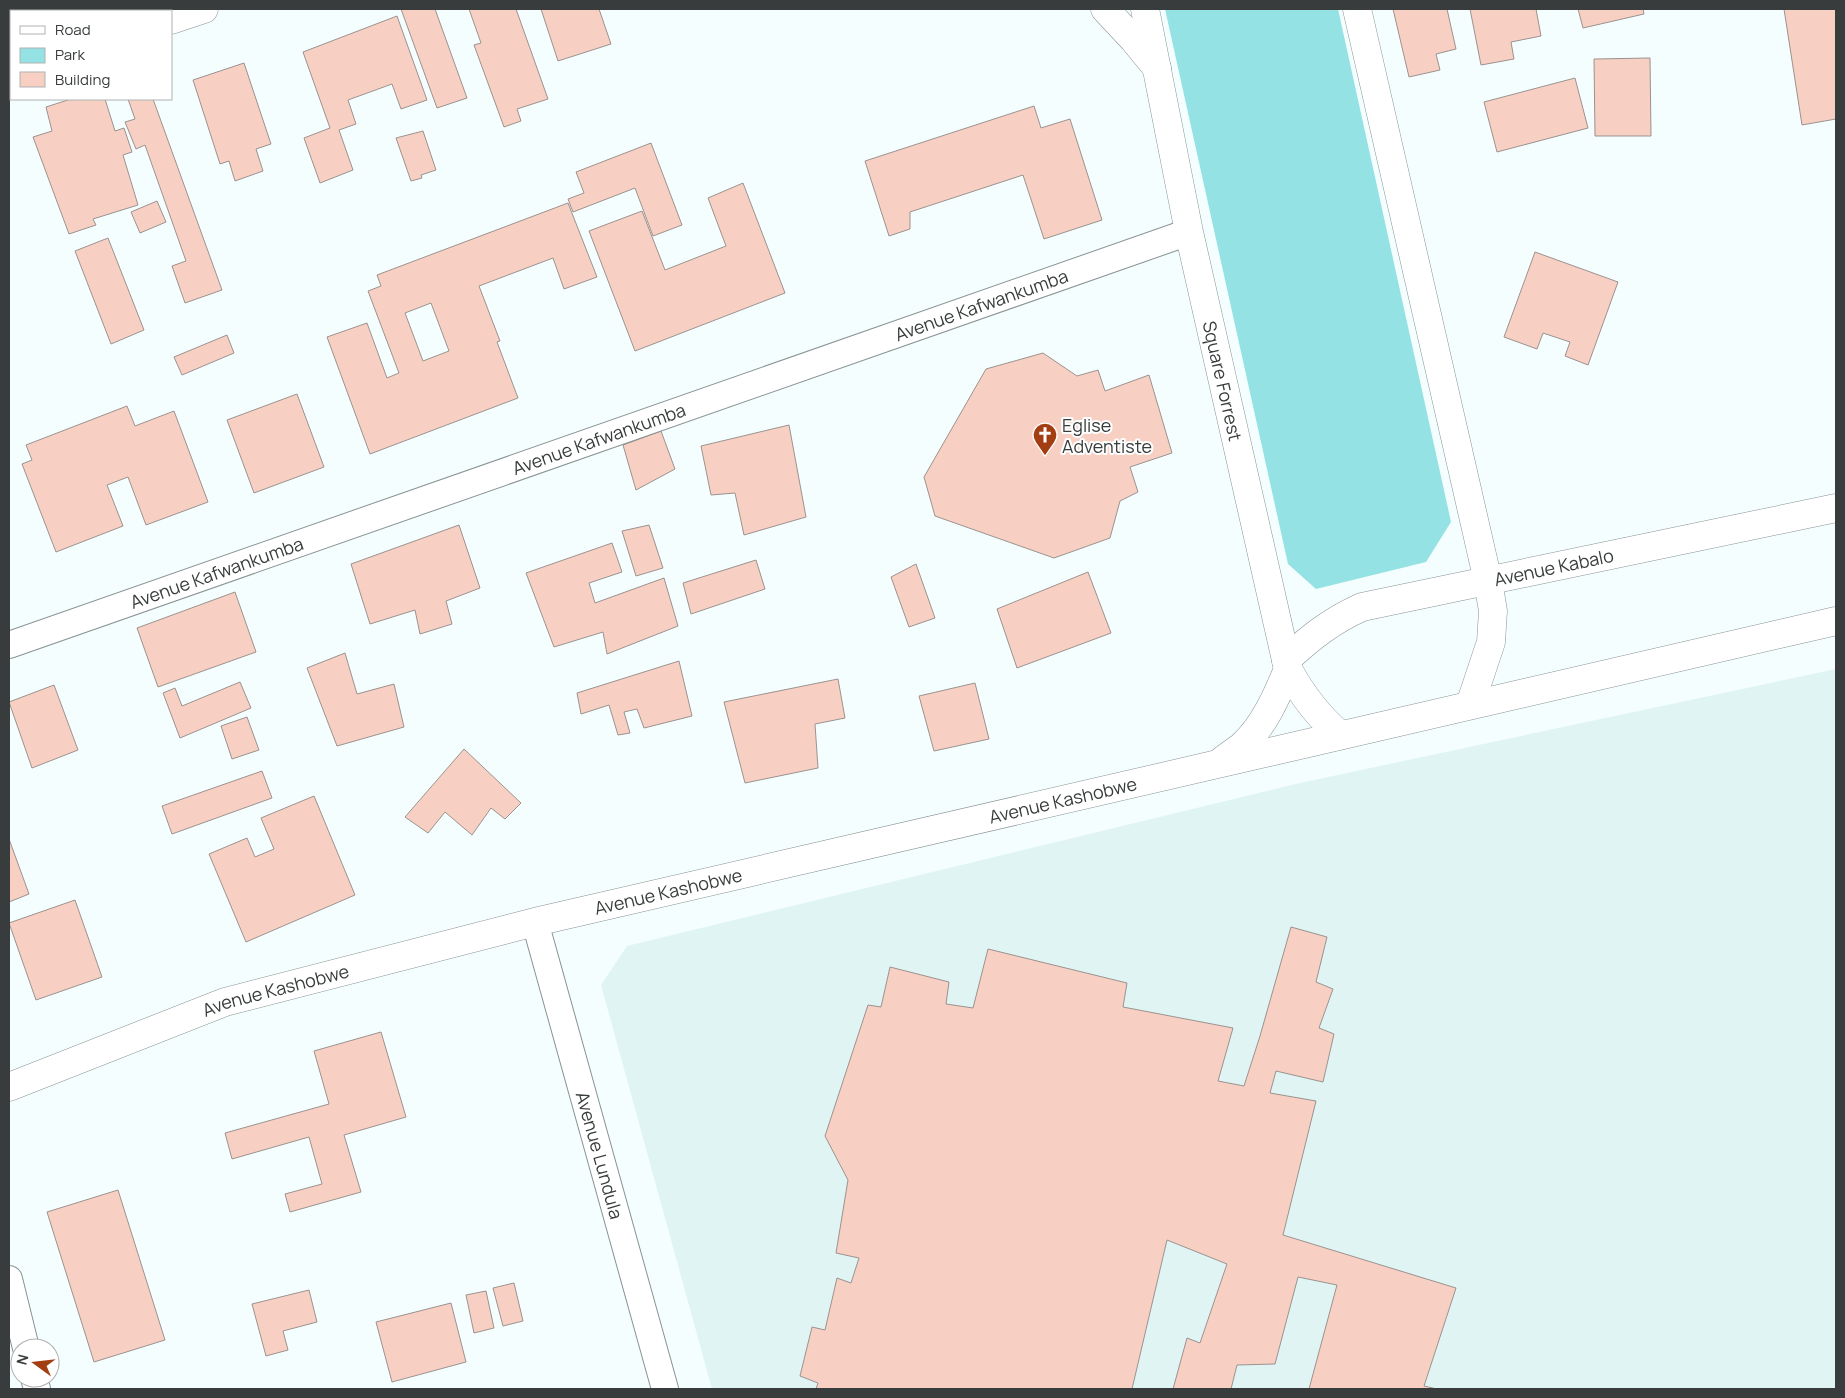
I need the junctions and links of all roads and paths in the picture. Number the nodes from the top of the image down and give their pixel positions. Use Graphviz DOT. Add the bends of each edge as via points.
graph roads {
  1 [pos="204,9"];
  2 [pos="1106,9"];
  3 [pos="1144,9"];
  4 [pos="1357,9"];
  5 [pos="172,20"];
  6 [pos="1157,68"];
  7 [pos="1189,232"];
  8 [pos="1836,508"];
  9 [pos="1488,580"];
  10 [pos="1836,621"];
  11 [pos="9,645"];
  12 [pos="1287,665"];
  13 [pos="1470,704"];
  14 [pos="1340,735"];
  15 [pos="1218,763"];
  16 [pos="535,922"];
  17 [pos="9,1087"];
  18 [pos="9,1279"];
  19 [pos="24,1338"];
  20 [pos="665,1389"];
  1 -- 5 [label="street"];
  2 -- 6 [label="street"];
  3 -- 6 [label="street, Square Forrest"];
  4 -- 9 [label="street"];
  6 -- 7 [label="street, Square Forrest"];
  7 -- 11 [label="street, Avenue Kafwankumba"];
  7 -- 12 [label="street, Square Forrest"];
  8 -- 9 [label="street, Avenue Kabalo"];
  9 -- 12 [label="street, Avenue Kabalo" via="1362,607 1338,618 1314,635"];
  9 -- 13 [label="street" via="1491,642"];
  10 -- 13 [label="street"];
  12 -- 14 [label="street, Square Forrest" via="1306,699"];
  12 -- 15 [label="street" via="1276,698 1258,727 1243,745"];
  13 -- 14 [label="street"];
  14 -- 15 [label="street, Avenue Kashobwe"];
  15 -- 16 [label="street, Avenue Kashobwe"];
  16 -- 17 [label="street, Avenue Kashobwe" via="225,1002"];
  16 -- 20 [label="street, Avenue Lundula"];
  18 -- 19 [label="street"];
}
